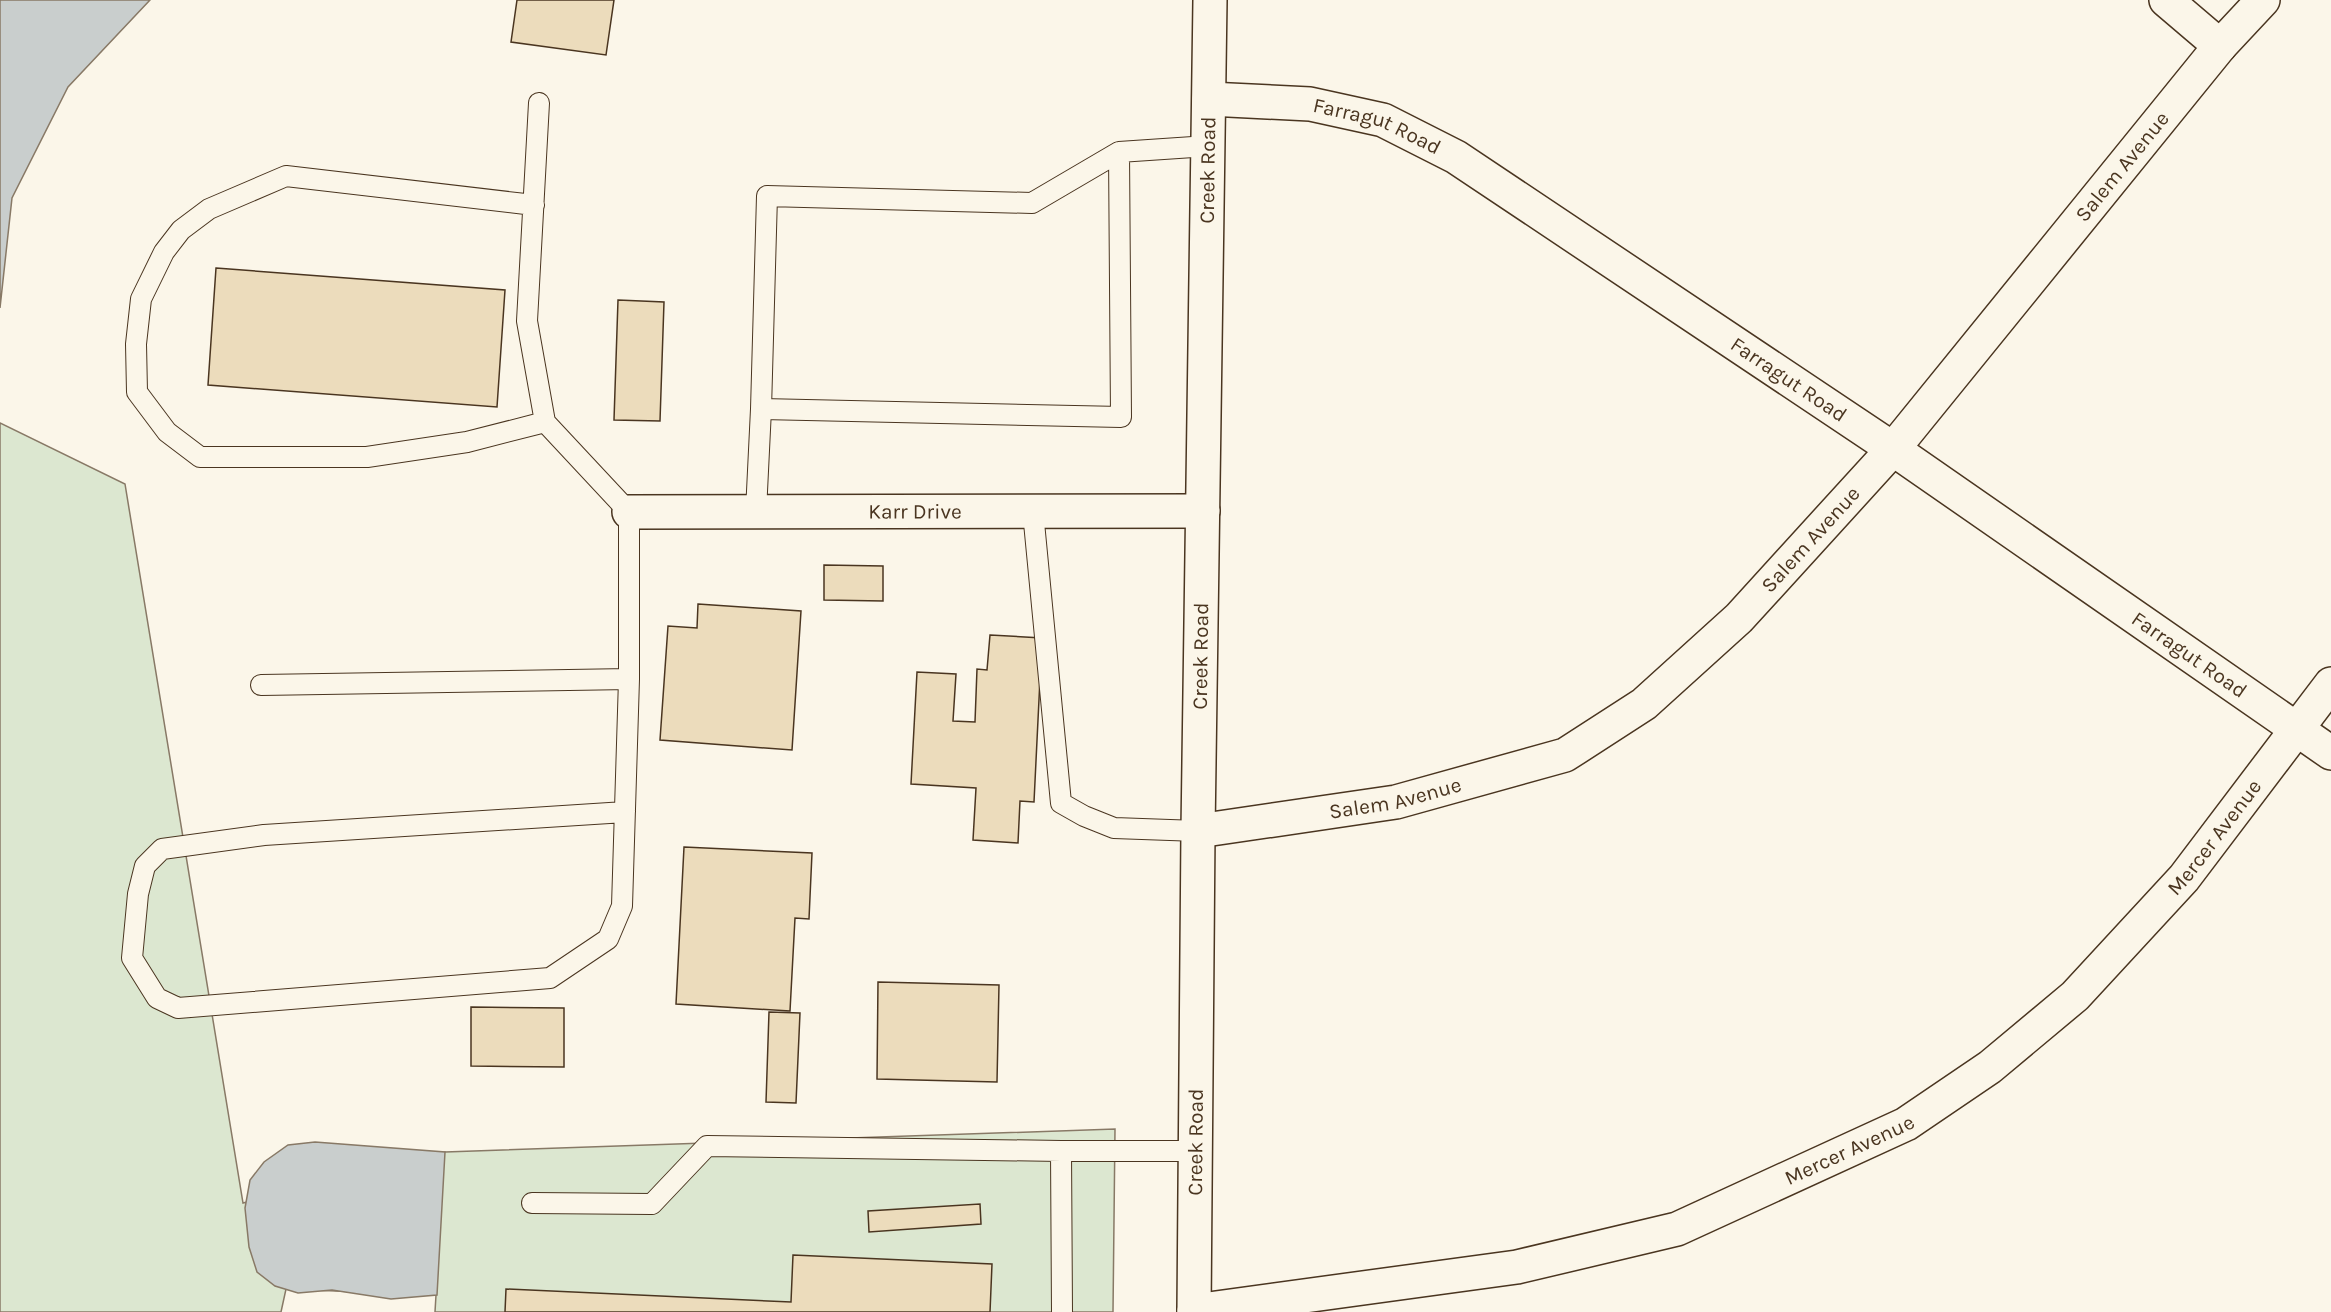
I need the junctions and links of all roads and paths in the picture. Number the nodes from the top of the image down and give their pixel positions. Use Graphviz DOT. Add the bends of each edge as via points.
graph roads {
  1 [pos="1210,0"];
  2 [pos="2166,0"];
  3 [pos="2263,0"];
  4 [pos="2220,46"];
  5 [pos="1209,99"];
  6 [pos="539,103"];
  7 [pos="1208,146"];
  8 [pos="1119,152"];
  9 [pos="534,205"];
  10 [pos="761,409"];
  11 [pos="545,422"];
  12 [pos="1893,449"];
  13 [pos="1203,511"];
  14 [pos="629,512"];
  15 [pos="756,512"];
  16 [pos="1033,512"];
  17 [pos="629,679"];
  18 [pos="2331,684"];
  19 [pos="261,685"];
  20 [pos="2296,729"];
  21 [pos="2331,753"];
  22 [pos="625,812"];
  23 [pos="1198,831"];
  24 [pos="1061,1151"];
  25 [pos="1196,1151"];
  26 [pos="532,1203"];
  27 [pos="1194,1311"];
  28 [pos="1062,1312"];
  1 -- 5 [label="street, Creek Road"];
  2 -- 4 [label="street"];
  3 -- 4 [label="street, Salem Avenue"];
  4 -- 12 [label="street, Salem Avenue"];
  5 -- 7 [label="street, Creek Road"];
  5 -- 12 [label="street, Farragut Road" via="1310,104 1383,120 1456,157"];
  6 -- 9 [label="lane"];
  7 -- 8 [label="lane"];
  7 -- 13 [label="street, Creek Road"];
  8 -- 10 [label="lane" via="1032,203 767,196"];
  8 -- 10 [label="lane" via="1121,417"];
  9 -- 11 [label="lane" via="527,321"];
  9 -- 11 [label="lane" via="286,176 209,209 181,230 141,299 136,344 137,392 166,432 200,458 367,457 467,442"];
  10 -- 15 [label="lane"];
  11 -- 14 [label="lane"];
  12 -- 20 [label="street, Farragut Road"];
  12 -- 23 [label="street, Salem Avenue" via="1739,618 1644,704 1565,755 1396,802"];
  13 -- 16 [label="street, Karr Drive"];
  13 -- 23 [label="street, Creek Road"];
  14 -- 15 [label="street, Karr Drive"];
  14 -- 17 [label="lane"];
  15 -- 16 [label="street, Karr Drive"];
  16 -- 23 [label="lane" via="1061,802 1113,828"];
  17 -- 19 [label="lane"];
  17 -- 22 [label="lane"];
  18 -- 20 [label="street, Mercer Avenue"];
  20 -- 21 [label="street, Farragut Road"];
  20 -- 27 [label="street, Mercer Avenue" via="2184,878 2075,996 1990,1067 1906,1124 1677,1229 1518,1267"];
  22 -- 22 [label="lane" via="622,906 608,939 550,978 178,1008 157,998 132,958 138,894 145,866 162,849 264,835"];
  23 -- 25 [label="street, Creek Road"];
  24 -- 25 [label="lane"];
  24 -- 26 [label="lane" via="707,1146 652,1204"];
  24 -- 28 [label="lane"];
  25 -- 27 [label="street, Creek Road"];
}
